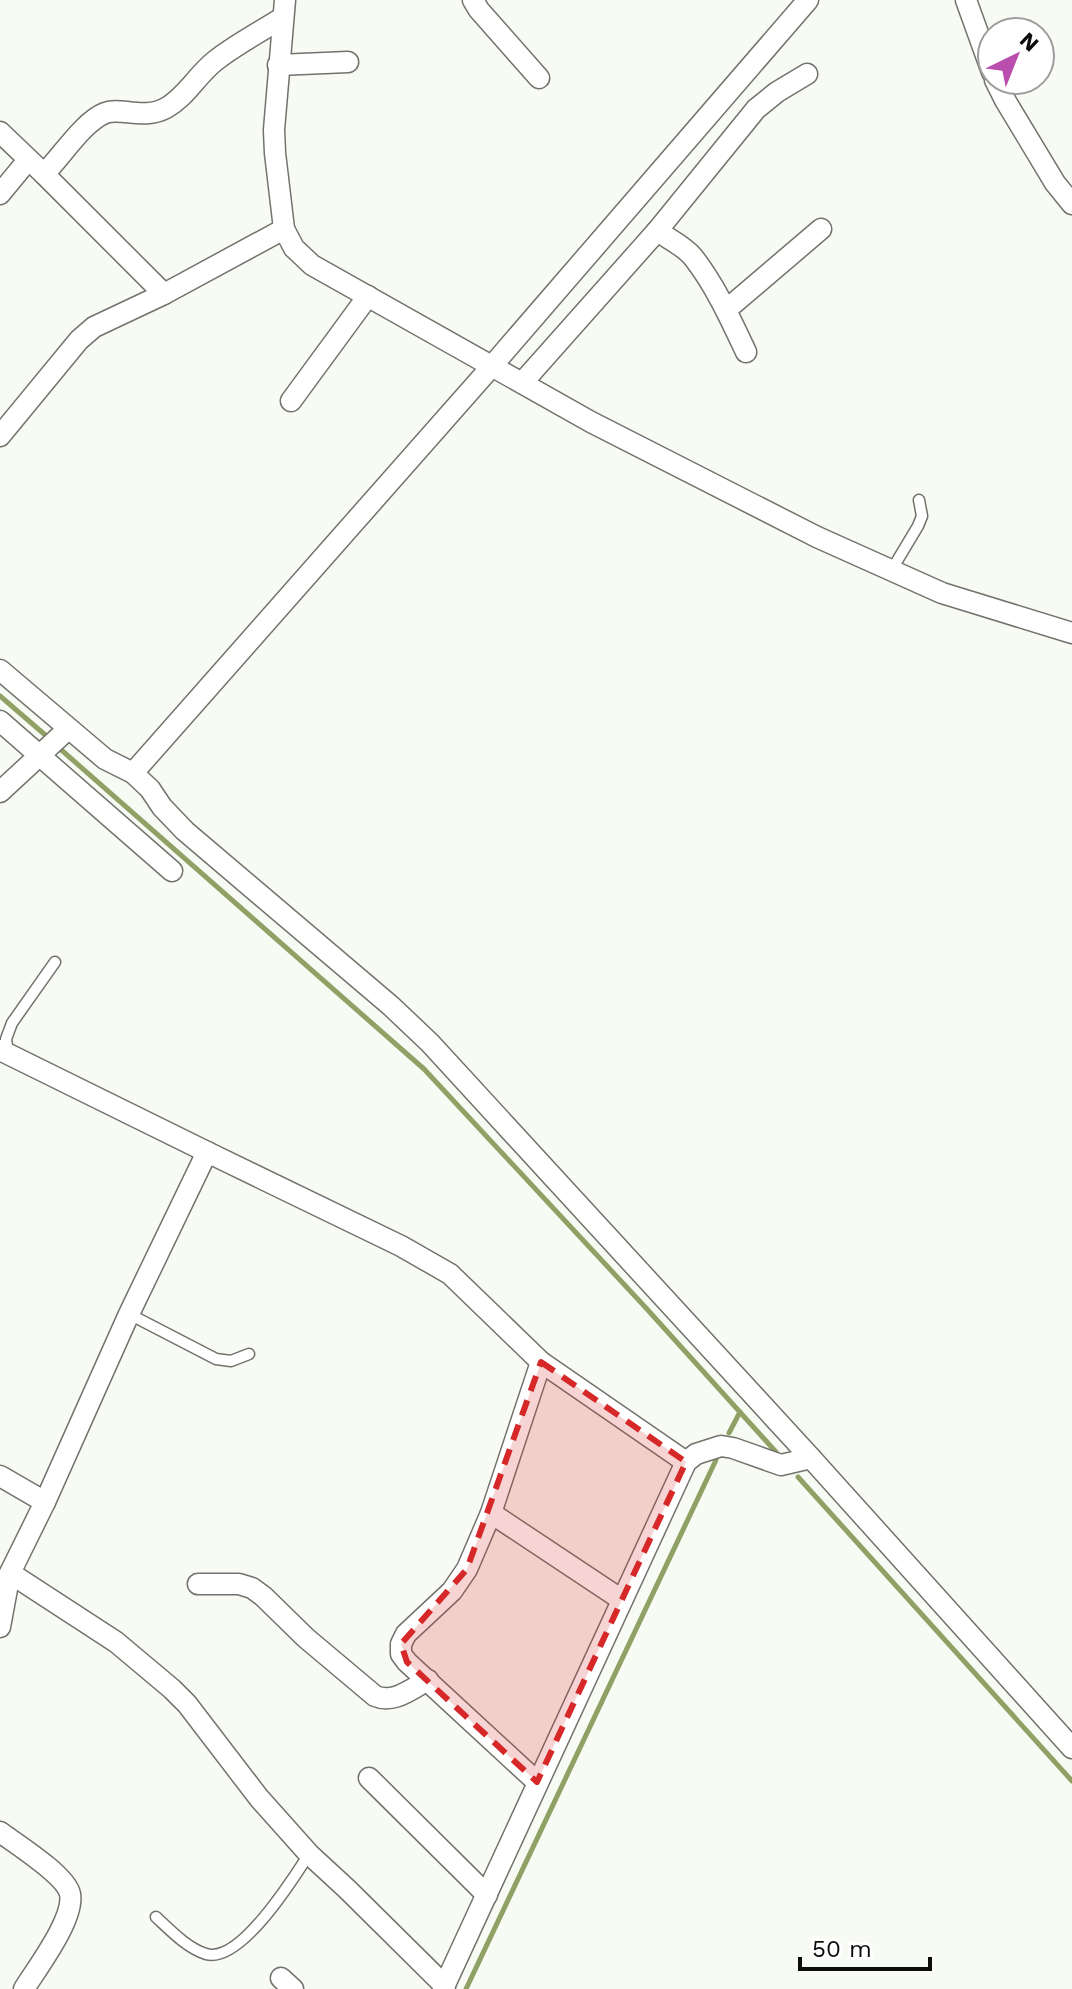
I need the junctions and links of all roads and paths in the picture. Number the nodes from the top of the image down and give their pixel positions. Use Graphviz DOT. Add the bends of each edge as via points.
graph roads {
  1 [pos="473,0"];
  2 [pos="808,0"];
  3 [pos="966,0"];
  4 [pos="284,9"];
  5 [pos="976,28"];
  6 [pos="348,62"];
  7 [pos="278,65"];
  8 [pos="807,74"];
  9 [pos="539,78"];
  10 [pos="1003,96"];
  11 [pos="0,132"];
  12 [pos="36,167"];
  13 [pos="0,194"];
  14 [pos="1072,204"];
  15 [pos="284,229"];
  16 [pos="821,229"];
  17 [pos="657,231"];
  18 [pos="164,294"];
  19 [pos="368,296"];
  20 [pos="726,310"];
  21 [pos="746,352"];
  22 [pos="494,367"];
  23 [pos="520,382"];
  24 [pos="291,401"];
  25 [pos="0,436"];
  26 [pos="919,500"];
  27 [pos="891,571"];
  28 [pos="1072,633"];
  29 [pos="0,670"];
  30 [pos="0,721"];
  31 [pos="68,729"];
  32 [pos="40,756"];
  33 [pos="133,773"];
  34 [pos="0,792"];
  35 [pos="172,871"];
  36 [pos="55,962"];
  37 [pos="4,1053"];
  38 [pos="207,1152"];
  39 [pos="129,1314"];
  40 [pos="249,1354"];
  41 [pos="541,1362"];
  42 [pos="811,1458"];
  43 [pos="686,1462"];
  44 [pos="0,1476"];
  45 [pos="45,1502"];
  46 [pos="491,1513"];
  47 [pos="10,1573"];
  48 [pos="198,1584"];
  49 [pos="622,1600"];
  50 [pos="0,1627"];
  51 [pos="428,1680"];
  52 [pos="1072,1748"];
  53 [pos="369,1778"];
  54 [pos="537,1782"];
  55 [pos="0,1832"];
  56 [pos="309,1854"];
  57 [pos="487,1895"];
  58 [pos="156,1917"];
  59 [pos="444,1988"];
  60 [pos="24,1989"];
  1 -- 9 [label="street"];
  2 -- 22 [label="street"];
  3 -- 5 [label="street"];
  4 -- 7 [label="street"];
  4 -- 12 [label="street" via="213,63 165,109 146,114 107,112 75,137 60,158"];
  6 -- 7 [label="street"];
  7 -- 15 [label="street" via="275,153"];
  8 -- 17 [label="street" via="756,109"];
  10 -- 14 [label="street"];
  11 -- 12 [label="street"];
  12 -- 13 [label="street"];
  12 -- 18 [label="street"];
  15 -- 18 [label="street"];
  15 -- 19 [label="street" via="312,265"];
  16 -- 20 [label="street"];
  17 -- 20 [label="street" via="692,257"];
  17 -- 23 [label="street"];
  18 -- 25 [label="street" via="94,327"];
  19 -- 22 [label="street"];
  19 -- 24 [label="street"];
  20 -- 21 [label="street"];
  22 -- 23 [label="street"];
  22 -- 33 [label="street"];
  23 -- 27 [label="street"];
  26 -- 27 [label="lane" via="922,516"];
  27 -- 28 [label="street" via="942,593"];
  29 -- 31 [label="street"];
  30 -- 32 [label="street"];
  31 -- 32 [label="street"];
  31 -- 33 [label="street" via="105,759"];
  32 -- 34 [label="street"];
  32 -- 35 [label="street"];
  33 -- 42 [label="street" via="185,831 430,1043"];
  36 -- 37 [label="lane" via="12,1023"];
  37 -- 38 [label="street"];
  38 -- 39 [label="street"];
  38 -- 41 [label="street" via="450,1274"];
  39 -- 40 [label="lane" via="216,1359 231,1361"];
  39 -- 45 [label="street"];
  41 -- 43 [label="street"];
  41 -- 46 [label="street"];
  42 -- 43 [label="street" via="781,1465 721,1446"];
  42 -- 52 [label="street"];
  43 -- 49 [label="street"];
  44 -- 45 [label="street"];
  45 -- 47 [label="street"];
  46 -- 49 [label="street"];
  46 -- 51 [label="street" via="461,1579 401,1644 401,1654"];
  47 -- 50 [label="street"];
  47 -- 56 [label="street" via="116,1642 172,1689"];
  48 -- 51 [label="street" via="252,1588 384,1700"];
  49 -- 54 [label="street"];
  51 -- 54 [label="street"];
  53 -- 57 [label="street"];
  54 -- 57 [label="street"];
  55 -- 60 [label="street" via="43,1863 70,1893 68,1917"];
  56 -- 58 [label="lane" via="257,1926 219,1955 196,1949"];
  56 -- 59 [label="street"];
  57 -- 59 [label="street"];
}
